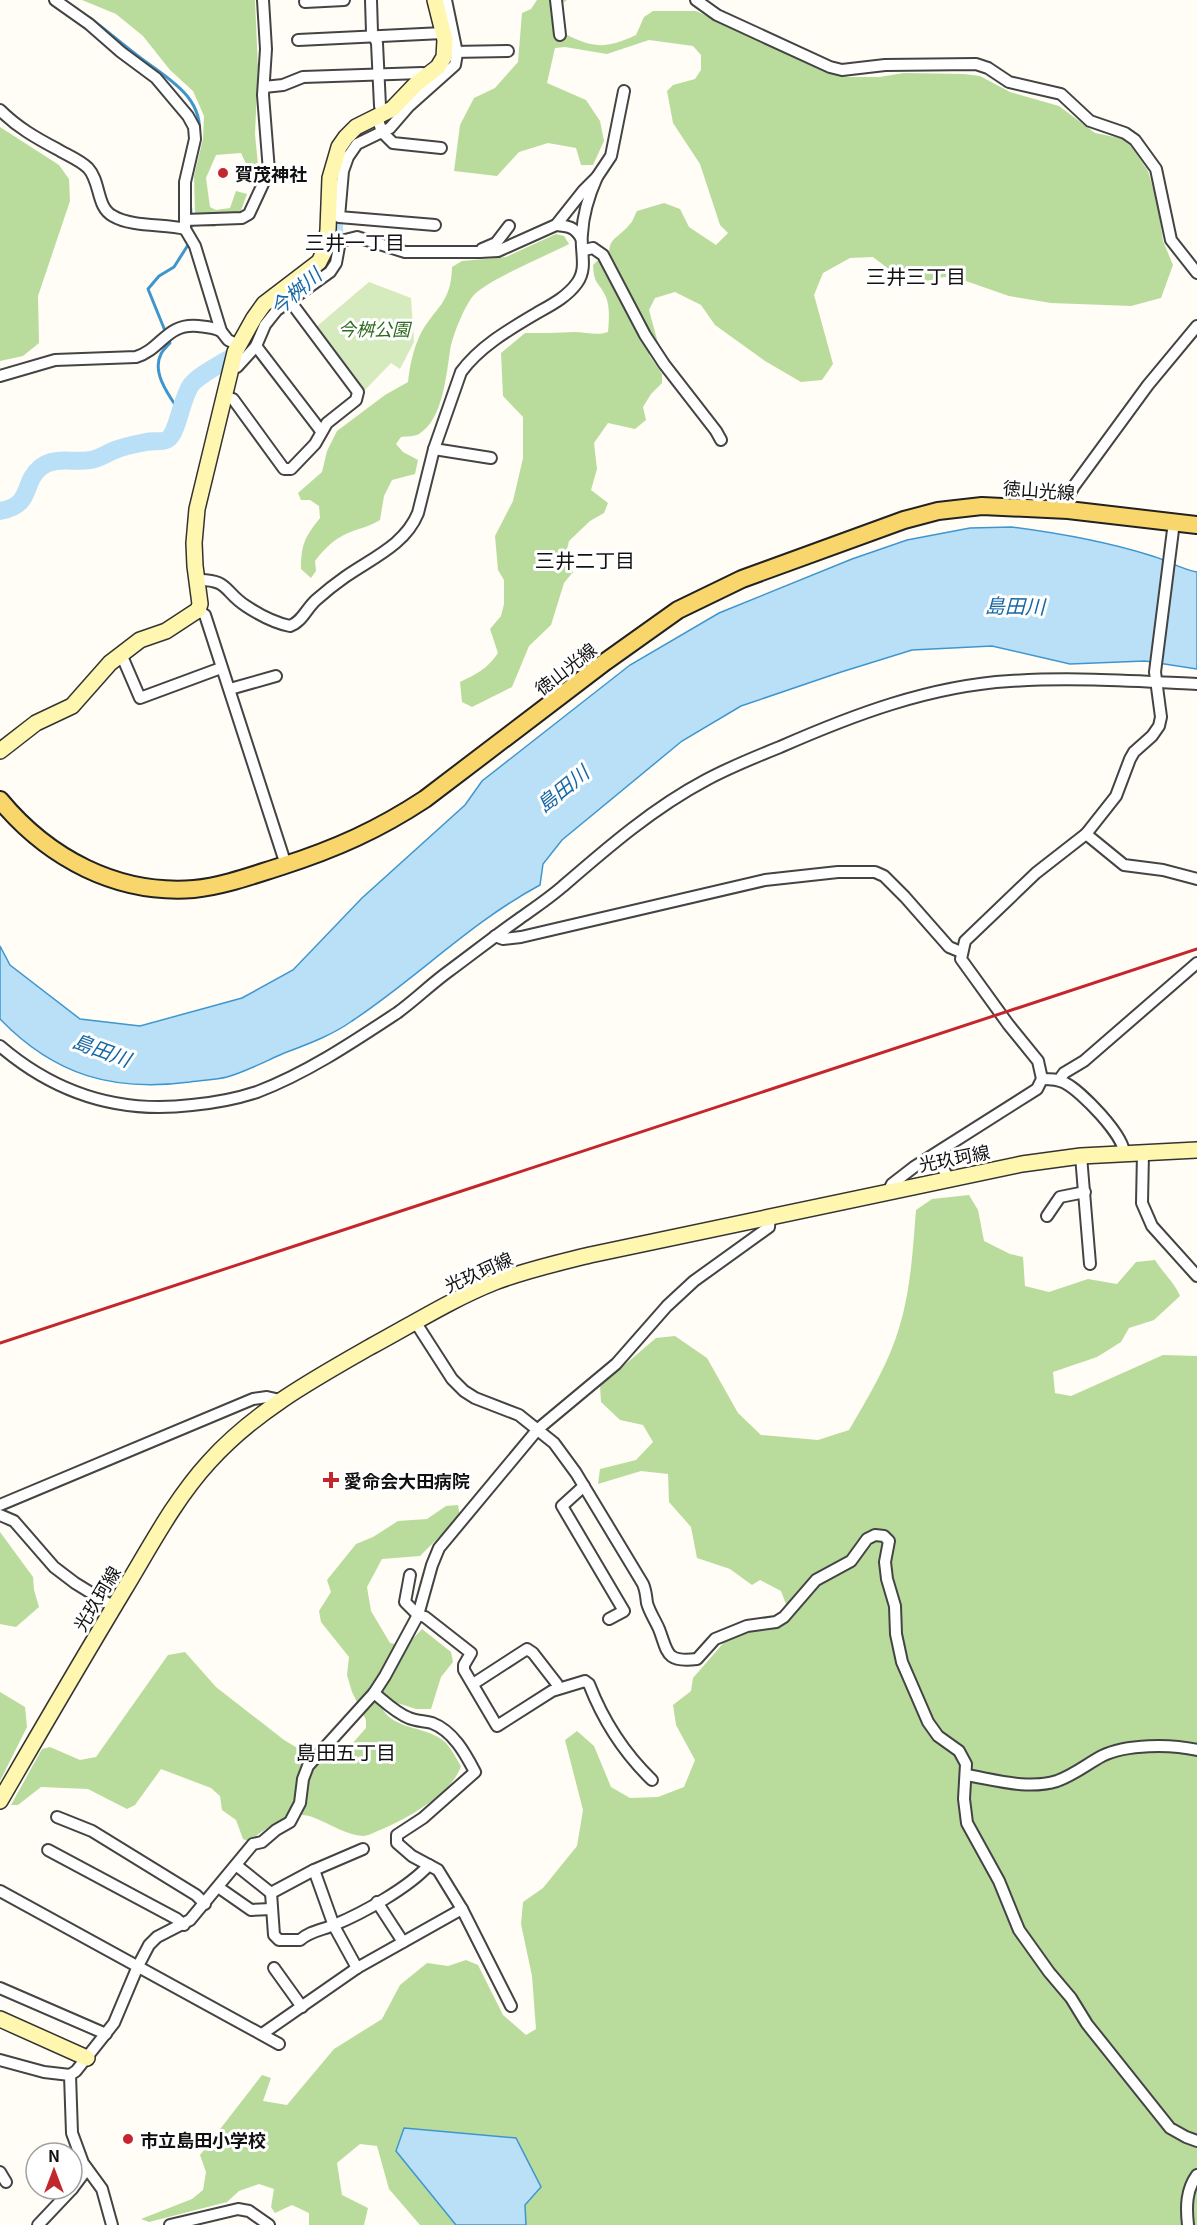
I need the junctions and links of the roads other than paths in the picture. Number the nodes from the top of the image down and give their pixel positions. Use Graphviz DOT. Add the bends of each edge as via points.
graph roads {
  1 [pos="55,0"];
  2 [pos="263,0"];
  3 [pos="344,0"];
  4 [pos="371,0"];
  5 [pos="435,0"];
  6 [pos="446,0"];
  7 [pos="556,0"];
  8 [pos="696,0"];
  9 [pos="305,2"];
  10 [pos="443,33"];
  11 [pos="560,35"];
  12 [pos="374,37"];
  13 [pos="298,40"];
  14 [pos="508,51"];
  15 [pos="451,52"];
  16 [pos="378,74"];
  17 [pos="426,76"];
  18 [pos="264,87"];
  19 [pos="624,91"];
  20 [pos="0,110"];
  21 [pos="381,115"];
  22 [pos="382,132"];
  23 [pos="441,148"];
  24 [pos="597,177"];
  25 [pos="358,219"];
  26 [pos="185,224"];
  27 [pos="435,225"];
  28 [pos="556,225"];
  29 [pos="509,226"];
  30 [pos="357,237"];
  31 [pos="581,238"];
  32 [pos="334,241"];
  33 [pos="584,250"];
  34 [pos="480,252"];
  35 [pos="1197,273"];
  36 [pos="290,301"];
  37 [pos="1197,326"];
  38 [pos="221,331"];
  39 [pos="238,345"];
  40 [pos="256,346"];
  41 [pos="233,367"];
  42 [pos="0,376"];
  43 [pos="225,397"];
  44 [pos="321,431"];
  45 [pos="721,440"];
  46 [pos="434,449"];
  47 [pos="490,458"];
  48 [pos="1068,510"];
  49 [pos="1174,522"];
  50 [pos="1197,525"];
  51 [pos="196,580"];
  52 [pos="198,610"];
  53 [pos="121,654"];
  54 [pos="221,668"];
  55 [pos="276,676"];
  56 [pos="1155,677"];
  57 [pos="1197,684"];
  58 [pos="230,689"];
  59 [pos="0,751"];
  60 [pos="0,800"];
  61 [pos="1086,834"];
  62 [pos="285,865"];
  63 [pos="1197,879"];
  64 [pos="495,936"];
  65 [pos="961,952"];
  66 [pos="1197,963"];
  67 [pos="0,1046"];
  68 [pos="1042,1079"];
  69 [pos="1059,1080"];
  70 [pos="943,1149"];
  71 [pos="1197,1150"];
  72 [pos="1143,1153"];
  73 [pos="1124,1154"];
  74 [pos="1081,1156"];
  75 [pos="949,1178"];
  76 [pos="889,1190"];
  77 [pos="1085,1192"];
  78 [pos="770,1216"];
  79 [pos="1047,1216"];
  80 [pos="1090,1264"];
  81 [pos="1197,1276"];
  82 [pos="416,1323"];
  83 [pos="280,1400"];
  84 [pos="538,1429"];
  85 [pos="584,1486"];
  86 [pos="0,1505"];
  87 [pos="0,1515"];
  88 [pos="410,1575"];
  89 [pos="114,1607"];
  90 [pos="418,1615"];
  91 [pos="609,1619"];
  92 [pos="473,1684"];
  93 [pos="557,1689"];
  94 [pos="374,1693"];
  95 [pos="1197,1750"];
  96 [pos="966,1774"];
  97 [pos="652,1780"];
  98 [pos="0,1801"];
  99 [pos="57,1817"];
  100 [pos="363,1849"];
  101 [pos="48,1850"];
  102 [pos="236,1865"];
  103 [pos="429,1865"];
  104 [pos="314,1869"];
  105 [pos="218,1887"];
  106 [pos="0,1891"];
  107 [pos="270,1893"];
  108 [pos="377,1902"];
  109 [pos="205,1904"];
  110 [pos="272,1909"];
  111 [pos="462,1909"];
  112 [pos="184,1925"];
  113 [pos="334,1926"];
  114 [pos="403,1942"];
  115 [pos="138,1966"];
  116 [pos="274,1968"];
  117 [pos="357,1968"];
  118 [pos="0,1988"];
  119 [pos="511,2006"];
  120 [pos="302,2007"];
  121 [pos="0,2019"];
  122 [pos="106,2034"];
  123 [pos="262,2034"];
  124 [pos="279,2044"];
  125 [pos="87,2058"];
  126 [pos="0,2060"];
  127 [pos="70,2075"];
  128 [pos="1197,2140"];
  129 [pos="87,2169"];
  130 [pos="84,2173"];
  131 [pos="1197,2175"];
  132 [pos="61,2201"];
  133 [pos="38,2225"];
  134 [pos="112,2225"];
  135 [pos="170,2225"];
  136 [pos="269,2225"];
  137 [pos="1188,2225"];
  1 -- 26 [label="street" via="156,78 188,116 195,139 185,182"];
  2 -- 18 [label="street"];
  3 -- 9 [label="street"];
  4 -- 12 [label="street"];
  5 -- 10 [label="main road"];
  6 -- 15 [label="street"];
  7 -- 11 [label="street"];
  8 -- 35 [label="street" via="717,15 830,67 842,70 885,65 976,64 1009,82 1061,94 1090,120 1135,140 1145,153 1156,169 1172,240"];
  10 -- 12 [label="street"];
  10 -- 15 [label="main road"];
  12 -- 13 [label="street"];
  12 -- 16 [label="street"];
  14 -- 15 [label="street"];
  15 -- 17 [label="main road"];
  15 -- 22 [label="street" via="454,65"];
  16 -- 17 [label="street"];
  16 -- 18 [label="street" via="303,78"];
  16 -- 21 [label="street"];
  17 -- 21 [label="main road"];
  18 -- 26 [label="street" via="269,171 249,214"];
  19 -- 24 [label="street" via="611,156"];
  20 -- 26 [label="street" via="16,125 88,169 111,216 123,221"];
  21 -- 22 [label="street"];
  21 -- 32 [label="main road" via="356,127 339,147 330,178"];
  22 -- 23 [label="street" via="393,143"];
  22 -- 25 [label="street" via="357,144 343,171 339,217"];
  24 -- 28 [label="street"];
  24 -- 31 [label="street"];
  25 -- 27 [label="street"];
  25 -- 30 [label="street"];
  26 -- 38 [label="street"];
  28 -- 31 [label="street" via="576,230"];
  28 -- 34 [label="street" via="498,251"];
  29 -- 34 [label="street" via="496,243"];
  30 -- 32 [label="street"];
  30 -- 34 [label="street" via="405,252"];
  31 -- 33 [label="street"];
  32 -- 36 [label="street" via="336,263 330,272"];
  32 -- 39 [label="main road" via="319,262 264,304"];
  33 -- 45 [label="street" via="593,248 603,255 645,335"];
  33 -- 46 [label="street" via="578,282 563,298 488,344 469,361 461,372"];
  36 -- 40 [label="street" via="265,325"];
  36 -- 44 [label="street" via="358,392 356,400"];
  37 -- 48 [label="street" via="1074,486"];
  38 -- 39 [label="street"];
  38 -- 42 [label="street" via="187,325 173,329 148,353 136,357 55,360"];
  39 -- 41 [label="main road"];
  40 -- 41 [label="street"];
  40 -- 44 [label="street"];
  41 -- 43 [label="main road"];
  43 -- 44 [label="street" via="233,399 284,469 291,470 315,444"];
  43 -- 51 [label="main road" via="197,509"];
  46 -- 47 [label="street"];
  46 -- 51 [label="street" via="418,513 410,527 394,545 316,600 296,624 282,624 247,607 223,584"];
  48 -- 49 [label="main road, 徳山光線"];
  48 -- 62 [label="main road, 徳山光線" via="982,506 938,511 847,540 701,597 648,630 389,823"];
  49 -- 50 [label="main road, 徳山光線"];
  49 -- 56 [label="street"];
  51 -- 52 [label="main road"];
  52 -- 53 [label="main road"];
  52 -- 54 [label="street" via="205,615"];
  53 -- 54 [label="street" via="140,698"];
  53 -- 59 [label="main road" via="72,706 36,723"];
  54 -- 58 [label="street"];
  55 -- 58 [label="street"];
  56 -- 57 [label="street"];
  56 -- 61 [label="street" via="1159,726 1130,759 1116,796"];
  56 -- 64 [label="street" via="972,685 853,716 736,766 682,794 620,837 561,888"];
  58 -- 62 [label="street"];
  60 -- 62 [label="main road, 徳山光線" via="38,839 64,858 130,884 194,889"];
  61 -- 63 [label="street" via="1124,865"];
  61 -- 65 [label="street" via="1036,873 965,941"];
  64 -- 65 [label="street" via="521,938 765,880 875,872 905,897 949,947"];
  64 -- 67 [label="street" via="400,1011 324,1060 258,1091 220,1102 179,1107 110,1103 80,1095 45,1078"];
  65 -- 68 [label="street" via="961,959 1038,1061"];
  66 -- 69 [label="street"];
  68 -- 69 [label="street"];
  68 -- 70 [label="street" via="1037,1089"];
  69 -- 73 [label="street" via="1080,1093 1120,1139"];
  70 -- 75 [label="street" via="939,1158"];
  70 -- 76 [label="street"];
  71 -- 72 [label="main road, 光玖珂線"];
  72 -- 73 [label="main road, 光玖珂線"];
  72 -- 81 [label="street" via="1142,1203 1152,1226"];
  73 -- 74 [label="main road, 光玖珂線"];
  74 -- 75 [label="main road, 光玖珂線"];
  74 -- 77 [label="street"];
  75 -- 76 [label="main road, 光玖珂線"];
  76 -- 78 [label="main road, 光玖珂線"];
  77 -- 79 [label="street" via="1060,1197"];
  77 -- 80 [label="street"];
  78 -- 82 [label="main road, 光玖珂線" via="538,1268 494,1283"];
  78 -- 84 [label="street" via="769,1227 694,1281 616,1364"];
  82 -- 83 [label="main road, 光玖珂線"];
  82 -- 84 [label="street" via="464,1391 519,1415"];
  83 -- 86 [label="street" via="253,1399"];
  83 -- 89 [label="main road, 光玖珂線" via="234,1436 208,1463 182,1497"];
  84 -- 85 [label="street" via="554,1443"];
  84 -- 90 [label="street" via="439,1548"];
  85 -- 91 [label="street" via="562,1506 624,1611"];
  85 -- 96 [label="street" via="643,1584 667,1653 675,1658 697,1659 715,1639 747,1626 776,1622 816,1580 851,1561 867,1539 884,1536 889,1541 885,1562 902,1662 928,1722 959,1751"];
  87 -- 89 [label="street" via="14,1521 54,1567"];
  88 -- 90 [label="street" via="405,1602"];
  89 -- 98 [label="main road, 光玖珂線"];
  90 -- 92 [label="street" via="471,1653 464,1670"];
  90 -- 94 [label="street"];
  92 -- 93 [label="street" via="527,1649"];
  92 -- 93 [label="street" via="497,1726"];
  93 -- 97 [label="street" via="585,1681 589,1684 601,1713"];
  94 -- 102 [label="street" via="308,1766 300,1803 290,1822 262,1842 252,1844"];
  94 -- 103 [label="street" via="398,1712 433,1724 449,1735 464,1750 475,1772 423,1818 397,1835 397,1843"];
  95 -- 96 [label="street" via="1182,1746 1117,1750 1056,1781 1025,1785"];
  96 -- 128 [label="street" via="967,1823 999,1881 1019,1930 1170,2128"];
  99 -- 109 [label="street" via="92,1831"];
  100 -- 104 [label="street"];
  101 -- 112 [label="street"];
  102 -- 105 [label="street"];
  102 -- 107 [label="street"];
  103 -- 108 [label="street" via="418,1877"];
  103 -- 111 [label="street" via="438,1870"];
  104 -- 107 [label="street"];
  104 -- 113 [label="street"];
  105 -- 109 [label="street"];
  105 -- 110 [label="street" via="251,1910"];
  106 -- 115 [label="street"];
  107 -- 110 [label="street"];
  108 -- 113 [label="street"];
  108 -- 114 [label="street"];
  109 -- 112 [label="street"];
  110 -- 113 [label="street" via="274,1935 279,1940 300,1940"];
  111 -- 114 [label="street"];
  111 -- 119 [label="street"];
  112 -- 115 [label="street" via="157,1937"];
  113 -- 117 [label="street"];
  114 -- 117 [label="street"];
  115 -- 122 [label="street"];
  115 -- 123 [label="street"];
  116 -- 120 [label="street"];
  117 -- 120 [label="street"];
  118 -- 122 [label="street"];
  120 -- 123 [label="street"];
  121 -- 125 [label="main road"];
  122 -- 125 [label="street"];
  123 -- 124 [label="street"];
  125 -- 127 [label="street"];
  126 -- 127 [label="street"];
  127 -- 129 [label="street" via="72,2133"];
  129 -- 130 [label="street"];
  129 -- 134 [label="street" via="102,2189"];
  131 -- 137 [label="street" via="1190,2186"];
  132 -- 133 [label="street"];
  135 -- 136 [label="street" via="238,2209 249,2211"];
}
